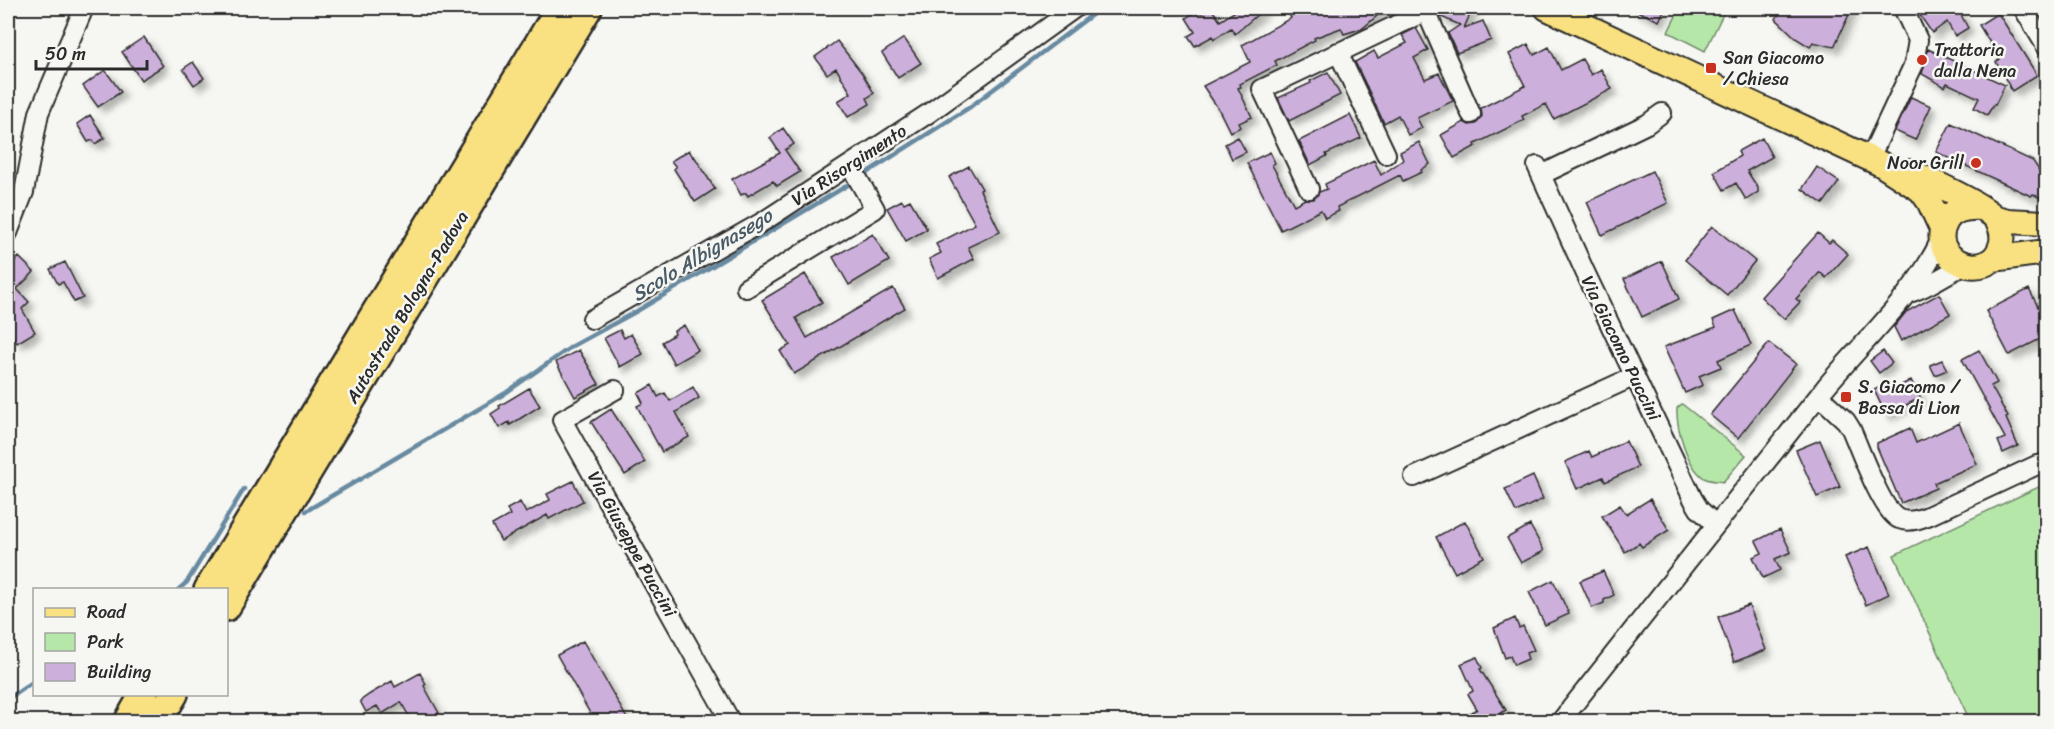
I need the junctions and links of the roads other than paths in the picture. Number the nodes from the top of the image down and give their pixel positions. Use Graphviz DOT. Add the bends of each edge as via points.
graph roads {
  1 [pos="84,8"];
  2 [pos="560,8"];
  3 [pos="588,8"];
  4 [pos="1075,8"];
  5 [pos="1547,8"];
  6 [pos="1903,8"];
  7 [pos="2023,8"];
  8 [pos="1427,9"];
  9 [pos="2046,46"];
  10 [pos="1338,52"];
  11 [pos="1662,113"];
  12 [pos="1471,114"];
  13 [pos="1386,154"];
  14 [pos="1876,161"];
  15 [pos="855,174"];
  16 [pos="1309,189"];
  17 [pos="1989,213"];
  18 [pos="2041,220"];
  19 [pos="8,233"];
  20 [pos="1942,234"];
  21 [pos="2046,252"];
  22 [pos="1993,259"];
  23 [pos="1968,265"];
  24 [pos="746,288"];
  25 [pos="1908,293"];
  26 [pos="592,319"];
  27 [pos="1635,376"];
  28 [pos="615,390"];
  29 [pos="1818,396"];
  30 [pos="2046,463"];
  31 [pos="1414,477"];
  32 [pos="1715,524"];
  33 [pos="209,588"];
  34 [pos="228,604"];
  35 [pos="143,696"];
  36 [pos="173,696"];
  37 [pos="128,722"];
  38 [pos="158,722"];
  39 [pos="731,722"];
  40 [pos="1560,722"];
  1 -- 19 [label="street" via="39,113 24,192"];
  2 -- 33 [label="highway, Autostrada Bologna-Padova"];
  3 -- 34 [label="highway, Autostrada Bologna-Padova"];
  4 -- 15 [label="street, Via Risorgimento"];
  5 -- 14 [label="main road"];
  6 -- 14 [label="street" via="1918,40 1914,64"];
  7 -- 9 [label="street"];
  8 -- 10 [label="street"];
  8 -- 12 [label="street"];
  10 -- 13 [label="street"];
  10 -- 16 [label="street" via="1262,88"];
  11 -- 27 [label="street, Via Giacomo Puccini" via="1647,124 1539,171"];
  14 -- 17 [label="main road" via="1932,181"];
  14 -- 20 [label="main road" via="1921,190"];
  15 -- 24 [label="street" via="875,209"];
  15 -- 26 [label="street, Via Risorgimento"];
  17 -- 18 [label="main road" via="2008,221"];
  17 -- 20 [label="main road" via="1969,207 1957,210 1947,219"];
  17 -- 22 [label="main road" via="2003,237"];
  20 -- 23 [label="main road" via="1949,256"];
  20 -- 25 [label="street" via="1927,267"];
  21 -- 22 [label="main road"];
  22 -- 23 [label="main road" via="1981,265"];
  23 -- 25 [label="street"];
  25 -- 29 [label="street"];
  27 -- 31 [label="street"];
  27 -- 32 [label="street, Via Giacomo Puccini" via="1693,499"];
  28 -- 39 [label="street, Via Giuseppe Puccini" via="562,420"];
  29 -- 30 [label="street" via="1851,429 1884,504 1905,521 1930,515"];
  29 -- 32 [label="street"];
  32 -- 40 [label="street"];
  35 -- 37 [label="highway"];
  36 -- 38 [label="highway"];
}
